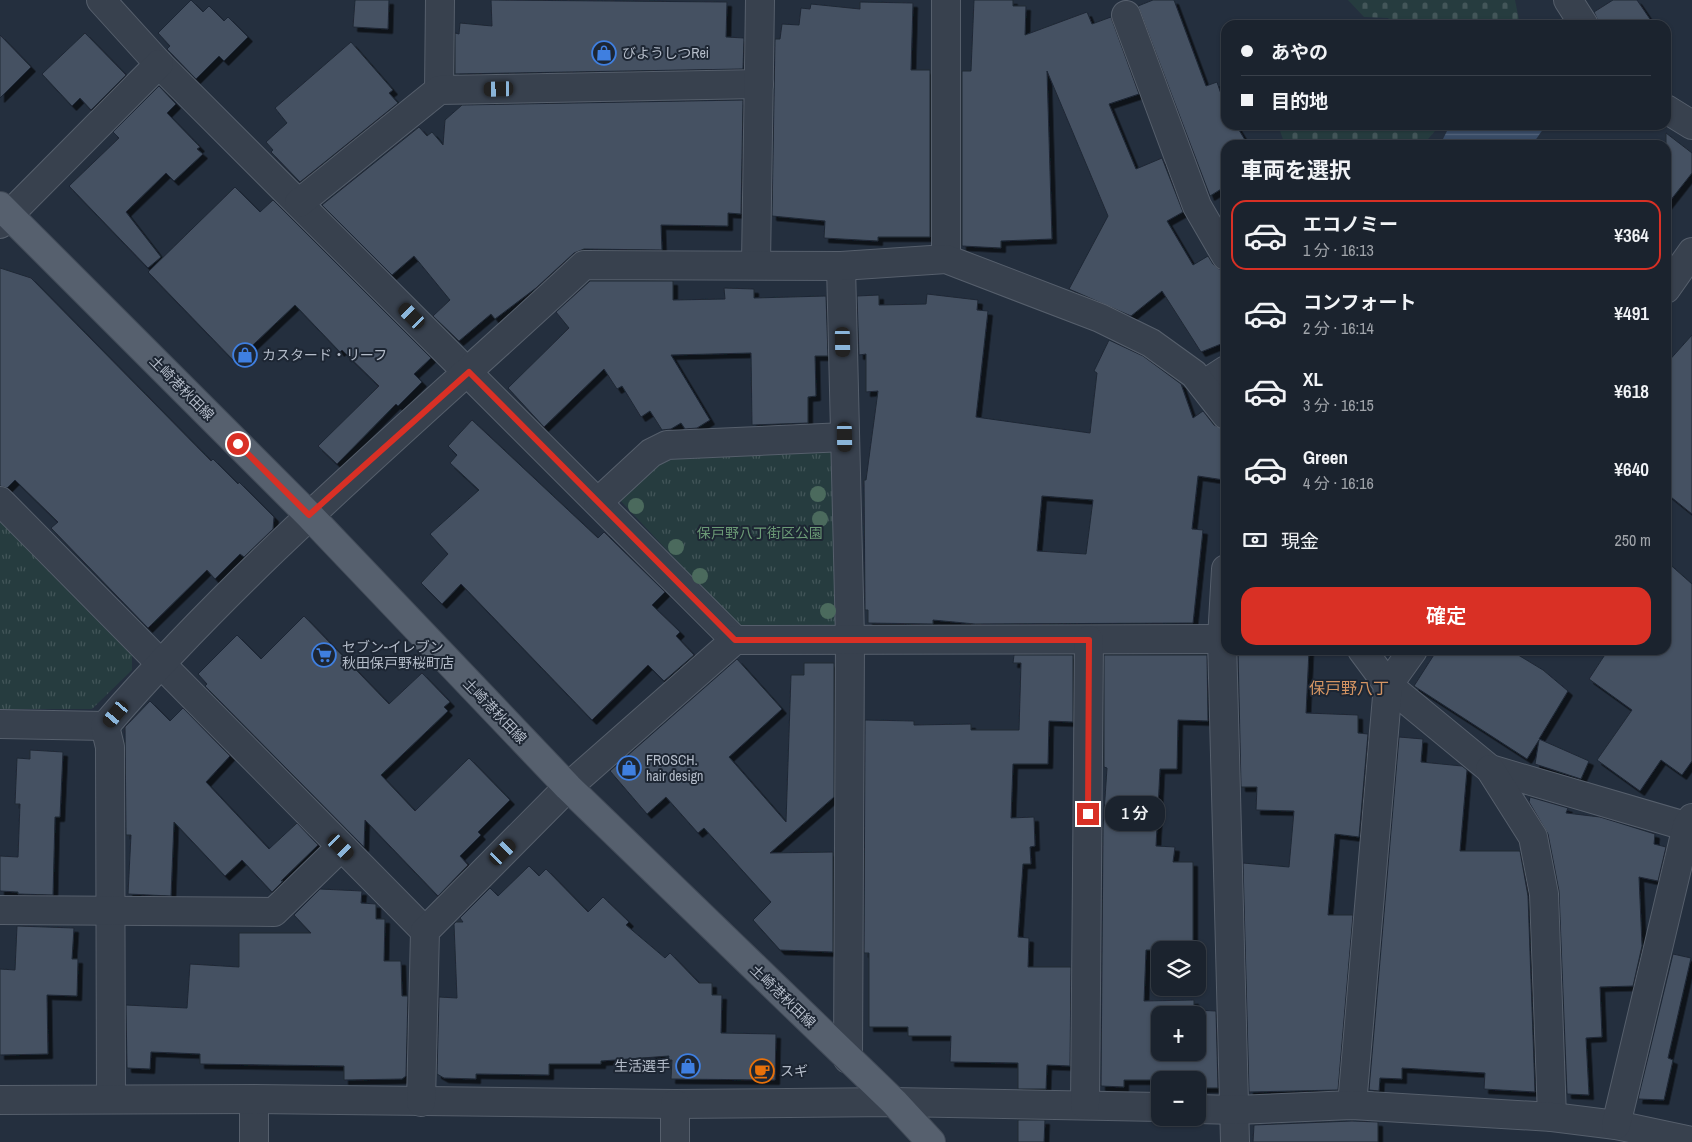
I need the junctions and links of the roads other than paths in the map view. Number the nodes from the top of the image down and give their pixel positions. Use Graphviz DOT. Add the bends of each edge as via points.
graph roads {
  1 [pos="101,0"];
  2 [pos="440,0"];
  3 [pos="760,0"];
  4 [pos="946,0"];
  5 [pos="1568,0"];
  6 [pos="1126,15"];
  7 [pos="1581,20"];
  8 [pos="159,64"];
  9 [pos="758,84"];
  10 [pos="439,90"];
  11 [pos="1671,112"];
  12 [pos="1692,125"];
  13 [pos="299,203"];
  14 [pos="3,215"];
  15 [pos="1221,247"];
  16 [pos="1692,252"];
  17 [pos="946,259"];
  18 [pos="756,264"];
  19 [pos="842,266"];
  20 [pos="1671,282"];
  21 [pos="469,372"];
  22 [pos="1221,373"];
  23 [pos="1203,385"];
  24 [pos="1221,408"];
  25 [pos="845,437"];
  26 [pos="0,501"];
  27 [pos="598,502"];
  28 [pos="309,515"];
  29 [pos="1221,639"];
  30 [pos="735,640"];
  31 [pos="850,640"];
  32 [pos="1089,640"];
  33 [pos="1222,655"];
  34 [pos="1366,655"];
  35 [pos="1409,655"];
  36 [pos="159,663"];
  37 [pos="1388,685"];
  38 [pos="0,724"];
  39 [pos="105,726"];
  40 [pos="1490,769"];
  41 [pos="568,787"];
  42 [pos="1690,824"];
  43 [pos="341,847"];
  44 [pos="0,910"];
  45 [pos="109,911"];
  46 [pos="425,931"];
  47 [pos="848,1058"];
  48 [pos="111,1099"];
  49 [pos="254,1099"];
  50 [pos="0,1100"];
  51 [pos="421,1102"];
  52 [pos="894,1102"];
  53 [pos="675,1104"];
  54 [pos="1085,1105"];
  55 [pos="1352,1105"];
  56 [pos="1151,1107"];
  57 [pos="1206,1108"];
  58 [pos="1234,1110"];
  59 [pos="1552,1117"];
  60 [pos="1616,1125"];
  61 [pos="1692,1141"];
  62 [pos="254,1142"];
  63 [pos="674,1142"];
  64 [pos="931,1142"];
  65 [pos="1235,1142"];
  1 -- 8 [label="street"];
  2 -- 10 [label="street"];
  3 -- 9 [label="street"];
  4 -- 17 [label="street"];
  5 -- 7 [label="street"];
  6 -- 15 [label="street" via="1197,206"];
  8 -- 13 [label="street"];
  8 -- 14 [label="street"];
  9 -- 10 [label="street"];
  9 -- 18 [label="street"];
  10 -- 13 [label="street"];
  11 -- 12 [label="street"];
  13 -- 21 [label="street"];
  14 -- 28 [label="main road, 土崎港秋田線"];
  16 -- 20 [label="street"];
  17 -- 19 [label="street"];
  17 -- 23 [label="street" via="1100,318 1151,342 1194,374"];
  18 -- 19 [label="street"];
  18 -- 21 [label="street" via="584,264"];
  19 -- 25 [label="street"];
  21 -- 27 [label="street"];
  21 -- 28 [label="street"];
  22 -- 23 [label="street"];
  23 -- 24 [label="street"];
  25 -- 27 [label="street" via="667,445 651,453"];
  25 -- 31 [label="street"];
  26 -- 36 [label="street"];
  27 -- 30 [label="street"];
  28 -- 36 [label="street"];
  28 -- 41 [label="main road, 土崎港秋田線"];
  29 -- 32 [label="street"];
  30 -- 31 [label="street"];
  30 -- 41 [label="street"];
  31 -- 32 [label="street"];
  31 -- 47 [label="street"];
  32 -- 54 [label="street"];
  33 -- 58 [label="street"];
  34 -- 37 [label="street"];
  35 -- 37 [label="street"];
  36 -- 39 [label="street"];
  36 -- 43 [label="street"];
  37 -- 40 [label="street"];
  37 -- 55 [label="street"];
  38 -- 39 [label="street"];
  39 -- 45 [label="street" via="110,747"];
  40 -- 42 [label="street"];
  40 -- 59 [label="street" via="1533,837 1544,894"];
  41 -- 46 [label="street"];
  41 -- 47 [label="main road, 土崎港秋田線"];
  42 -- 60 [label="street"];
  43 -- 45 [label="street" via="274,912"];
  43 -- 46 [label="street"];
  44 -- 45 [label="street"];
  45 -- 48 [label="street"];
  46 -- 51 [label="street"];
  47 -- 52 [label="main road, 土崎港秋田線"];
  48 -- 49 [label="street"];
  48 -- 50 [label="street"];
  49 -- 51 [label="street"];
  49 -- 62 [label="street"];
  51 -- 53 [label="street"];
  52 -- 53 [label="street"];
  52 -- 54 [label="street"];
  52 -- 64 [label="main road, 土崎港秋田線"];
  53 -- 63 [label="street"];
  54 -- 56 [label="street"];
  55 -- 58 [label="street"];
  55 -- 59 [label="street"];
  57 -- 58 [label="street"];
  58 -- 65 [label="street"];
  59 -- 60 [label="street"];
  60 -- 61 [label="street"];
}
